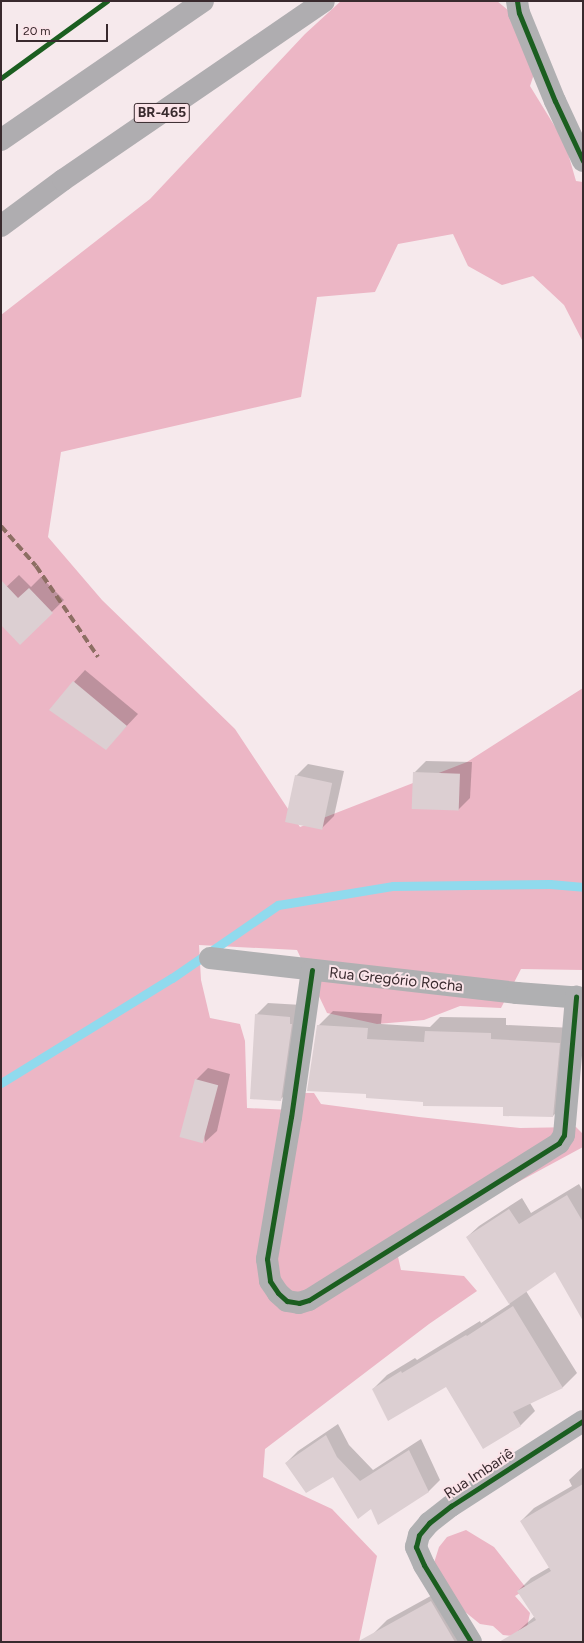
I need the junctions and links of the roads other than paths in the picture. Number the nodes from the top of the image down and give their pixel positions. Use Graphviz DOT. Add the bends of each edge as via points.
graph roads {
  1 [pos="203,1"];
  2 [pos="324,1"];
  3 [pos="516,5"];
  4 [pos="1,140"];
  5 [pos="583,161"];
  6 [pos="1,226"];
  7 [pos="210,958"];
  8 [pos="312,970"];
  9 [pos="579,998"];
  10 [pos="583,1421"];
  11 [pos="471,1642"];
  1 -- 4 [label="highway"];
  2 -- 6 [label="highway, BR-465" via="63,180"];
  3 -- 5 [label="street"];
  7 -- 8 [label="street, Rua Gregório Rocha"];
  8 -- 9 [label="street, Rua Gregório Rocha"];
  8 -- 9 [label="street" via="267,1259 270,1281 278,1293 288,1301 309,1300 559,1143 564,1135"];
  10 -- 11 [label="street, Rua Imbariê" via="451,1506 419,1535 416,1547 424,1565"];
}
